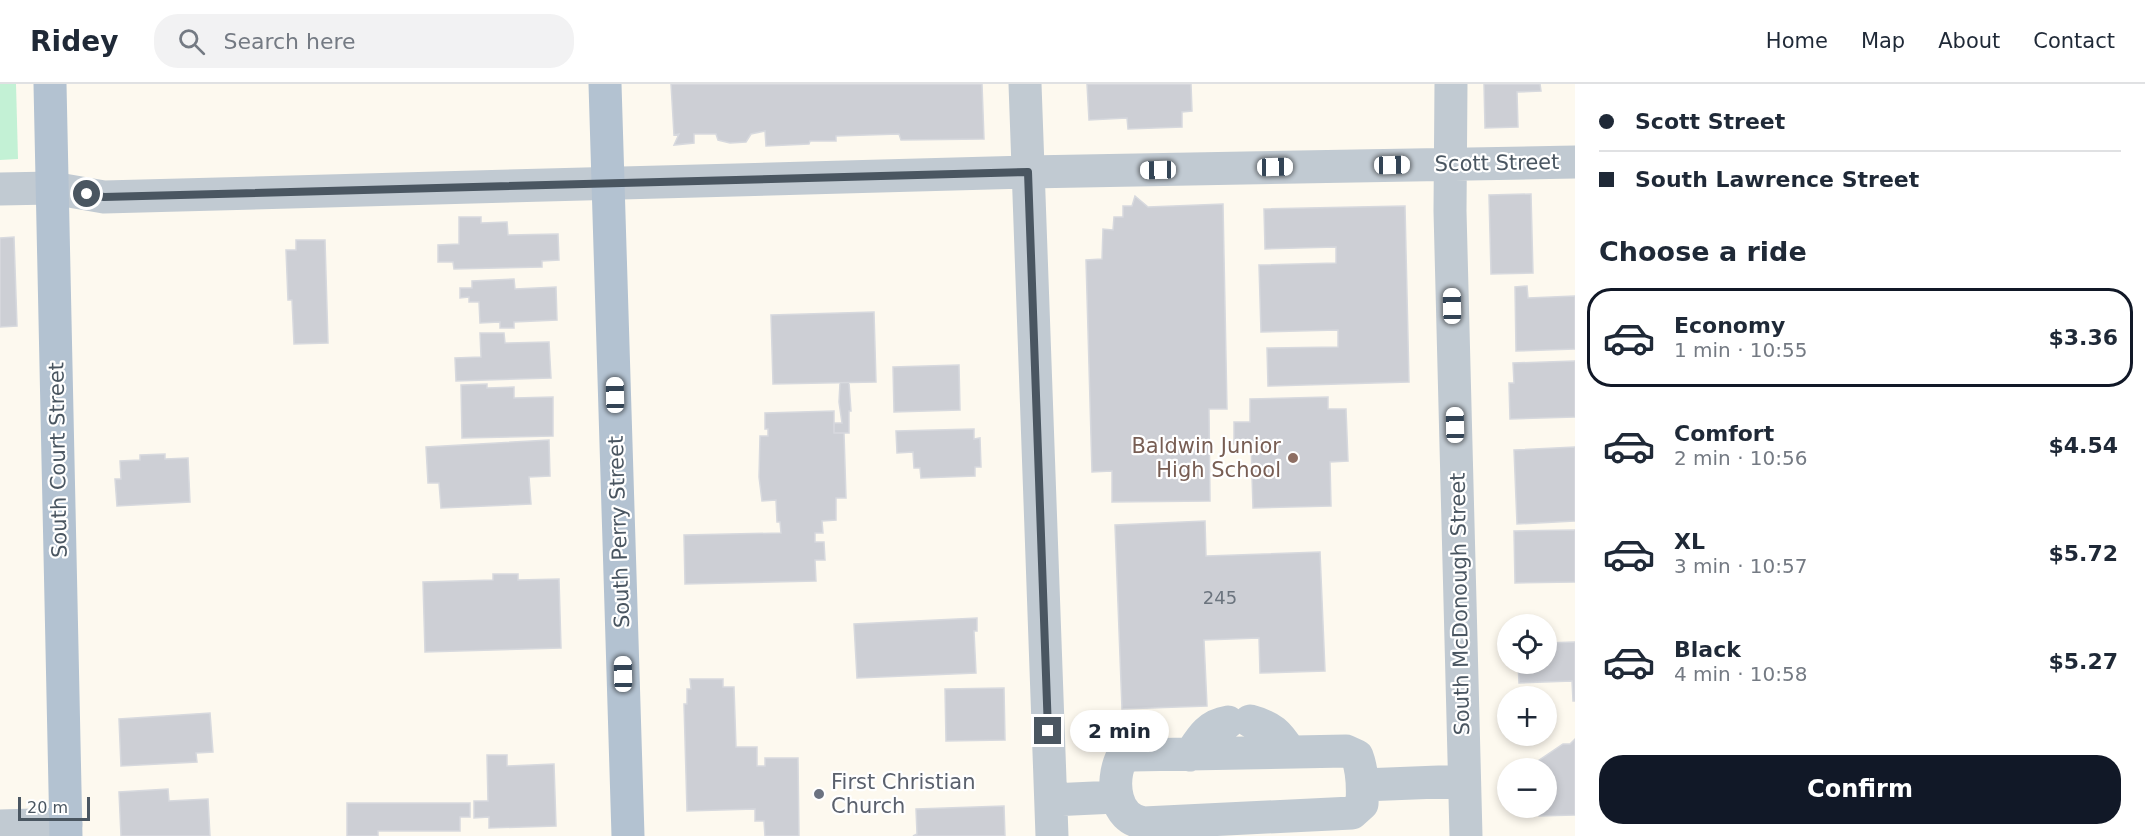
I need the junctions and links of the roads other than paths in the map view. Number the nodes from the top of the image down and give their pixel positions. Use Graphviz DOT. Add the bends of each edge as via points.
graph roads {
  1 [pos="50,84"];
  2 [pos="605,84"];
  3 [pos="1025,84"];
  4 [pos="1451,84"];
  5 [pos="1575,162"];
  6 [pos="1451,164"];
  7 [pos="1028,172"];
  8 [pos="609,184"];
  9 [pos="52,188"];
  10 [pos="0,189"];
  11 [pos="1290,752"];
  12 [pos="1190,755"];
  13 [pos="1464,781"];
  14 [pos="1363,785"];
  15 [pos="1116,797"];
  16 [pos="1051,800"];
  17 [pos="0,826"];
  18 [pos="66,830"];
  19 [pos="628,836"];
  20 [pos="1052,836"];
  21 [pos="1466,836"];
  1 -- 9 [label="main road, South Court Street"];
  2 -- 8 [label="main road, South Perry Street"];
  3 -- 7 [label="street"];
  4 -- 6 [label="street, South McDonough Street"];
  5 -- 6 [label="street, Scott Street"];
  6 -- 7 [label="street, Scott Street"];
  6 -- 13 [label="street, South McDonough Street"];
  7 -- 8 [label="street, Scott Street"];
  7 -- 16 [label="street"];
  8 -- 9 [label="street, Scott Street" via="104,197"];
  8 -- 19 [label="main road, South Perry Street"];
  9 -- 10 [label="street, Scott Street"];
  9 -- 18 [label="main road, South Court Street"];
  11 -- 12 [label="street"];
  11 -- 12 [label="street" via="1268,726 1239,722 1216,724 1205,732"];
  11 -- 14 [label="street" via="1346,751 1357,756"];
  12 -- 15 [label="street" via="1132,755 1121,759"];
  13 -- 14 [label="street"];
  13 -- 21 [label="street, South McDonough Street"];
  14 -- 15 [label="street" via="1362,804 1352,813 1144,823 1127,817"];
  15 -- 16 [label="street"];
  16 -- 20 [label="street"];
  17 -- 18 [label="street"];
}
